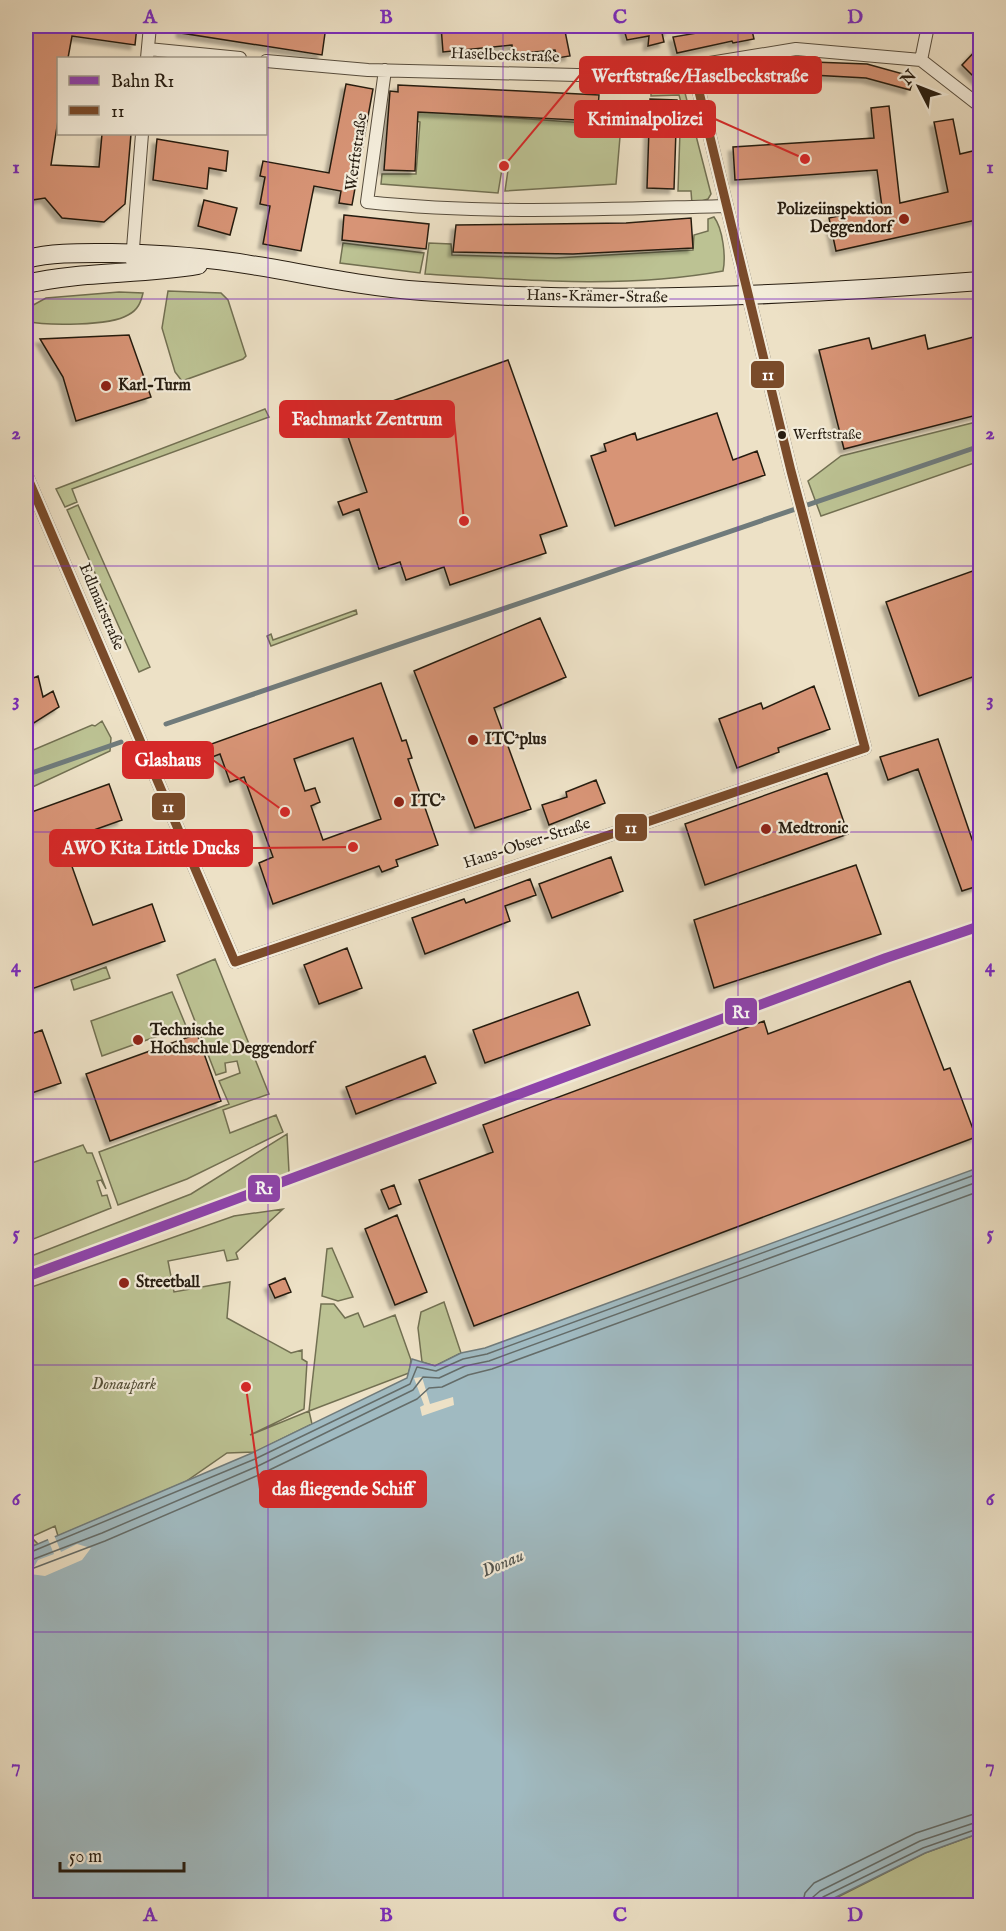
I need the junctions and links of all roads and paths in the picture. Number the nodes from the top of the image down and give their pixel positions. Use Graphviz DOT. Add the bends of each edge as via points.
graph roads {
  1 [pos="150,26"];
  2 [pos="928,27"];
  3 [pos="148,54"];
  4 [pos="217,57"];
  5 [pos="921,60"];
  6 [pos="267,61"];
  7 [pos="693,67"];
  8 [pos="385,70"];
  9 [pos="981,106"];
  10 [pos="142,135"];
  11 [pos="727,206"];
  12 [pos="26,250"];
  13 [pos="47,254"];
  14 [pos="26,259"];
  15 [pos="132,262"];
  16 [pos="981,281"];
  17 [pos="26,284"];
  18 [pos="748,293"];
  19 [pos="26,474"];
  20 [pos="235,962"];
  1 -- 3 [label="street"];
  2 -- 5 [label="street"];
  3 -- 4 [label="street"];
  5 -- 7 [label="street, Haselbeckstraße" via="796,49"];
  5 -- 9 [label="street"];
  6 -- 8 [label="street, Haselbeckstraße"];
  7 -- 8 [label="street, Haselbeckstraße" via="577,75"];
  7 -- 11 [label="street"];
  8 -- 11 [label="street, Werftstraße" via="367,202 497,210"];
  10 -- 15 [label="street"];
  11 -- 18 [label="street"];
  12 -- 13 [label="main road"];
  13 -- 14 [label="main road, Hans-Krämer-Straße"];
  13 -- 15 [label="main road, Hans-Krämer-Straße"];
  15 -- 17 [label="main road, Hans-Krämer-Straße"];
  15 -- 18 [label="main road, Hans-Krämer-Straße" via="248,264 368,286 463,294 685,299"];
  16 -- 18 [label="main road, Hans-Krämer-Straße"];
  18 -- 20 [label="street, Hans-Obser-Straße" via="865,748"];
  19 -- 20 [label="street, Edlmairstraße"];
}
